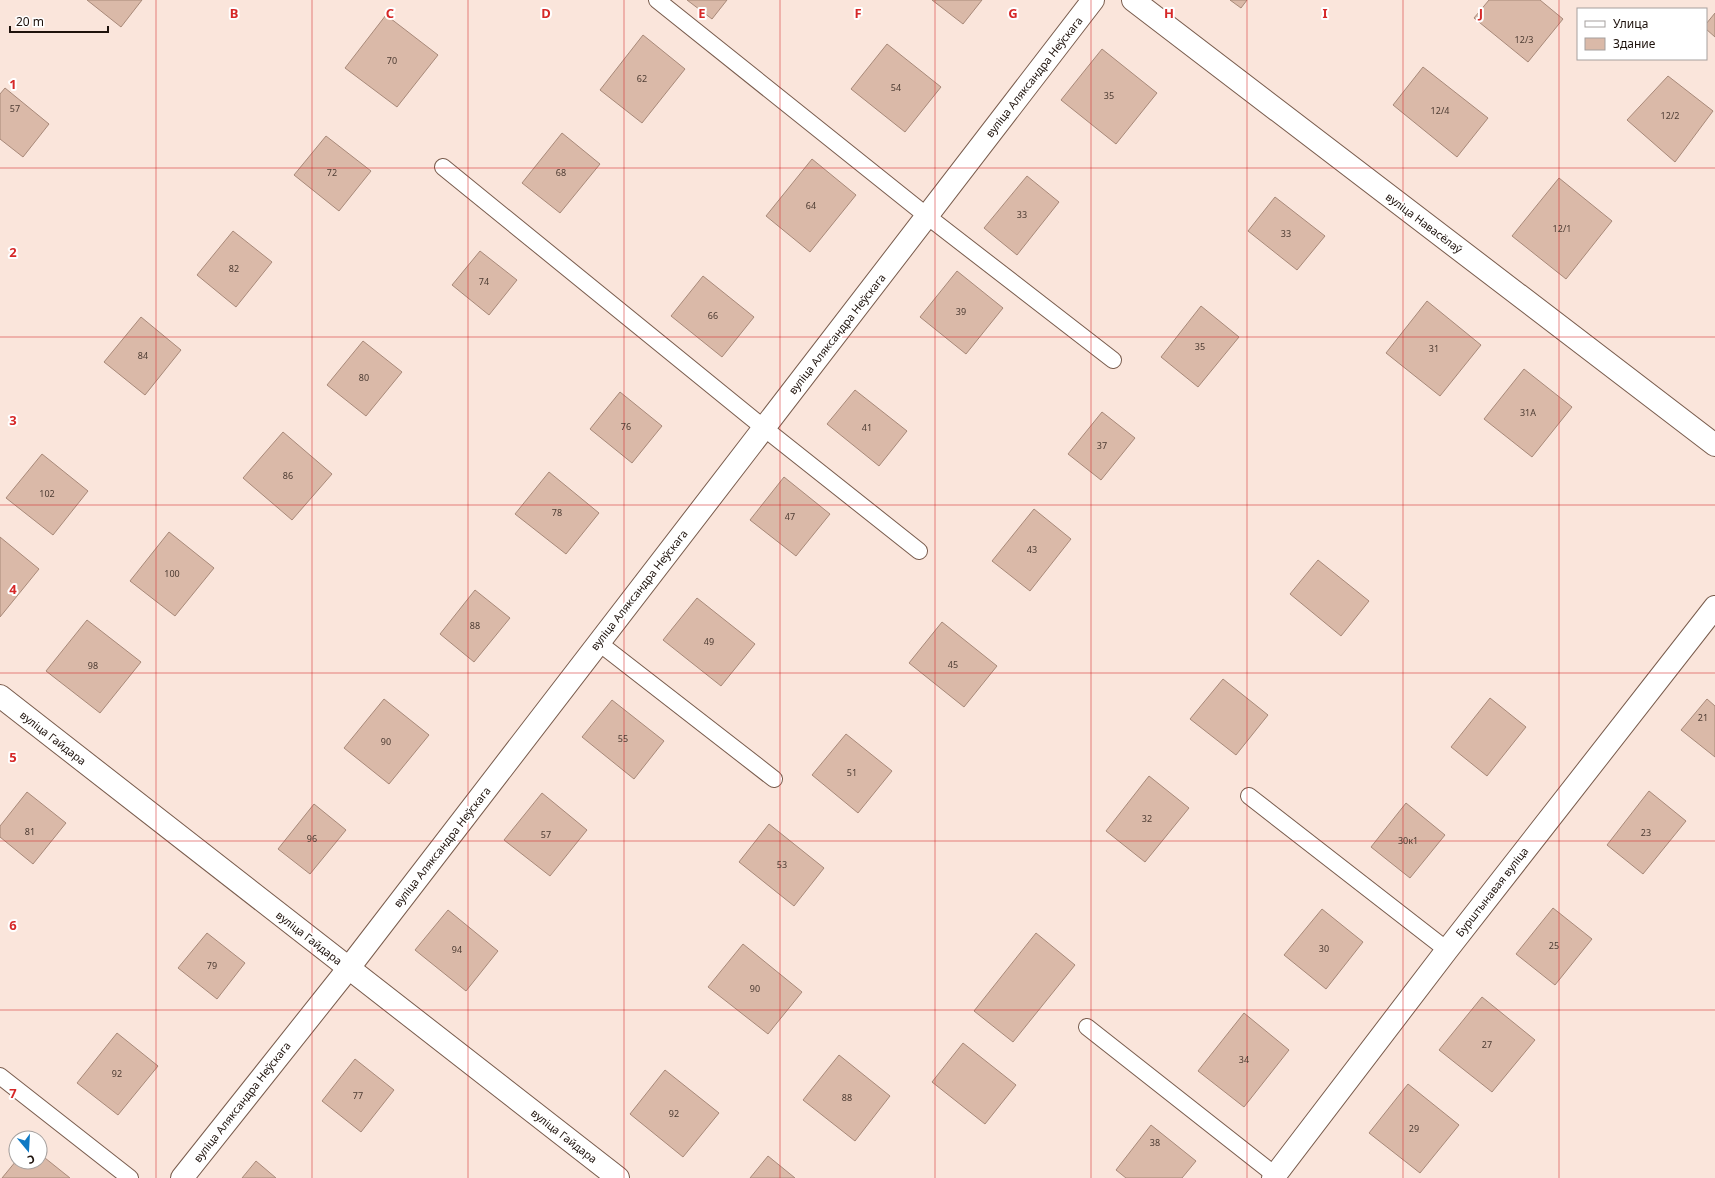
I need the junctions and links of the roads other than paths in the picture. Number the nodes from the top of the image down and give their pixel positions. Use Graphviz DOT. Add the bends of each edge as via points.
graph roads {
  1 [pos="657,0"];
  2 [pos="1093,0"];
  3 [pos="1133,0"];
  4 [pos="443,167"];
  5 [pos="927,216"];
  6 [pos="1113,360"];
  7 [pos="764,428"];
  8 [pos="1715,445"];
  9 [pos="918,551"];
  10 [pos="1715,607"];
  11 [pos="599,643"];
  12 [pos="0,696"];
  13 [pos="774,779"];
  14 [pos="1249,796"];
  15 [pos="1446,950"];
  16 [pos="348,969"];
  17 [pos="1087,1027"];
  18 [pos="0,1076"];
  19 [pos="1274,1177"];
  20 [pos="130,1178"];
  21 [pos="182,1178"];
  22 [pos="618,1178"];
  1 -- 5 [label="lane"];
  2 -- 5 [label="street, вуліца Аляксандра Неўскага"];
  3 -- 8 [label="street, вуліца Навасёлаў"];
  4 -- 7 [label="lane"];
  5 -- 6 [label="lane"];
  5 -- 7 [label="street, вуліца Аляксандра Неўскага"];
  7 -- 9 [label="lane"];
  7 -- 11 [label="street, вуліца Аляксандра Неўскага"];
  10 -- 15 [label="street, Бурштынавая вуліца"];
  11 -- 13 [label="lane"];
  11 -- 16 [label="street, вуліца Аляксандра Неўскага"];
  12 -- 16 [label="street, вуліца Гайдара"];
  14 -- 15 [label="lane"];
  15 -- 19 [label="street, Бурштынавая вуліца"];
  16 -- 21 [label="street, вуліца Аляксандра Неўскага"];
  16 -- 22 [label="street, вуліца Гайдара"];
  17 -- 19 [label="lane"];
  18 -- 20 [label="lane"];
}
